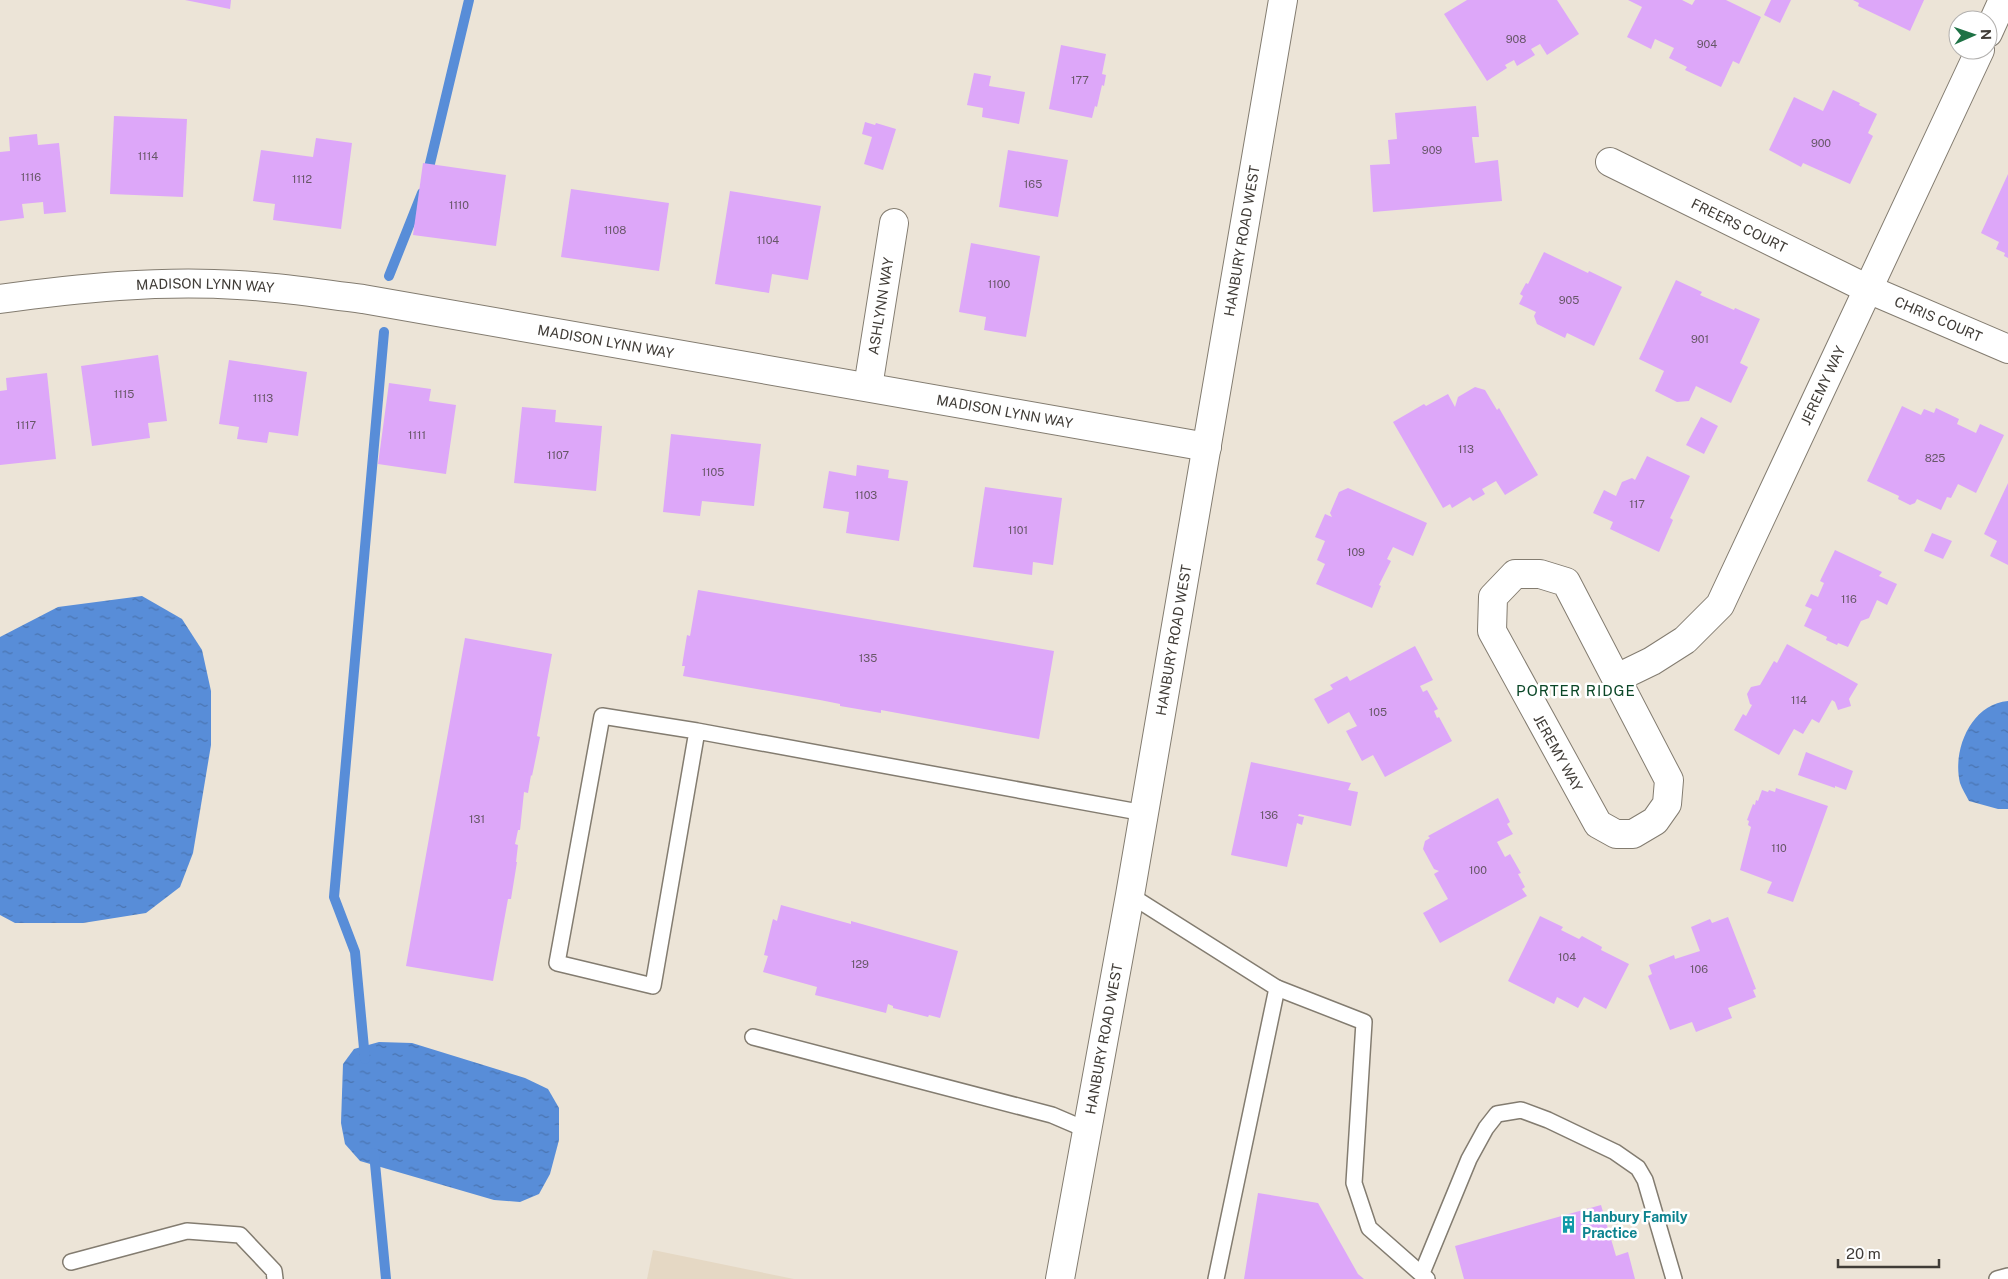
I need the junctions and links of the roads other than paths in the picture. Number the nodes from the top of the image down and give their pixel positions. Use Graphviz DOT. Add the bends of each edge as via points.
graph roads {
  1 [pos="1283,0"];
  2 [pos="2004,0"];
  3 [pos="1998,12"];
  4 [pos="1975,60"];
  5 [pos="1610,162"];
  6 [pos="894,223"];
  7 [pos="1868,289"];
  8 [pos="0,299"];
  9 [pos="2008,348"];
  10 [pos="868,388"];
  11 [pos="1207,446"];
  12 [pos="1617,678"];
  13 [pos="697,731"];
  14 [pos="1144,813"];
  15 [pos="1130,895"];
  16 [pos="1277,988"];
  17 [pos="753,1037"];
  18 [pos="1087,1130"];
  19 [pos="71,1262"];
  20 [pos="1424,1276"];
  21 [pos="2008,1276"];
  22 [pos="275,1279"];
  23 [pos="1060,1279"];
  24 [pos="1216,1279"];
  25 [pos="1674,1279"];
  26 [pos="1997,1279"];
  1 -- 11 [label="street, HANBURY ROAD WEST"];
  2 -- 3 [label="street"];
  4 -- 7 [label="street, JEREMY WAY"];
  5 -- 7 [label="street, FREERS COURT"];
  6 -- 10 [label="street, ASHLYNN WAY"];
  7 -- 9 [label="street, CHRIS COURT"];
  7 -- 12 [label="street, JEREMY WAY" via="1720,606 1685,640"];
  8 -- 10 [label="street, MADISON LYNN WAY" via="141,285 238,285 363,299"];
  10 -- 11 [label="street, MADISON LYNN WAY"];
  11 -- 14 [label="street, HANBURY ROAD WEST"];
  12 -- 12 [label="street, JEREMY WAY" via="1669,780 1667,804 1656,821 1633,834 1616,834 1598,824 1492,631 1493,598 1515,574 1540,574 1566,582"];
  13 -- 13 [label="lane" via="602,716 557,963 653,986"];
  13 -- 14 [label="lane"];
  14 -- 15 [label="street, HANBURY ROAD WEST"];
  15 -- 16 [label="lane"];
  15 -- 18 [label="street, HANBURY ROAD WEST"];
  16 -- 20 [label="lane" via="1364,1022 1354,1183 1370,1228"];
  16 -- 24 [label="lane"];
  17 -- 18 [label="lane" via="1052,1115"];
  18 -- 23 [label="street, HANBURY ROAD WEST"];
  19 -- 22 [label="lane" via="186,1231 240,1235 274,1270"];
  20 -- 25 [label="lane" via="1469,1159 1486,1128 1497,1114 1521,1110 1615,1152 1638,1168 1645,1180"];
  21 -- 26 [label="lane"];
}
